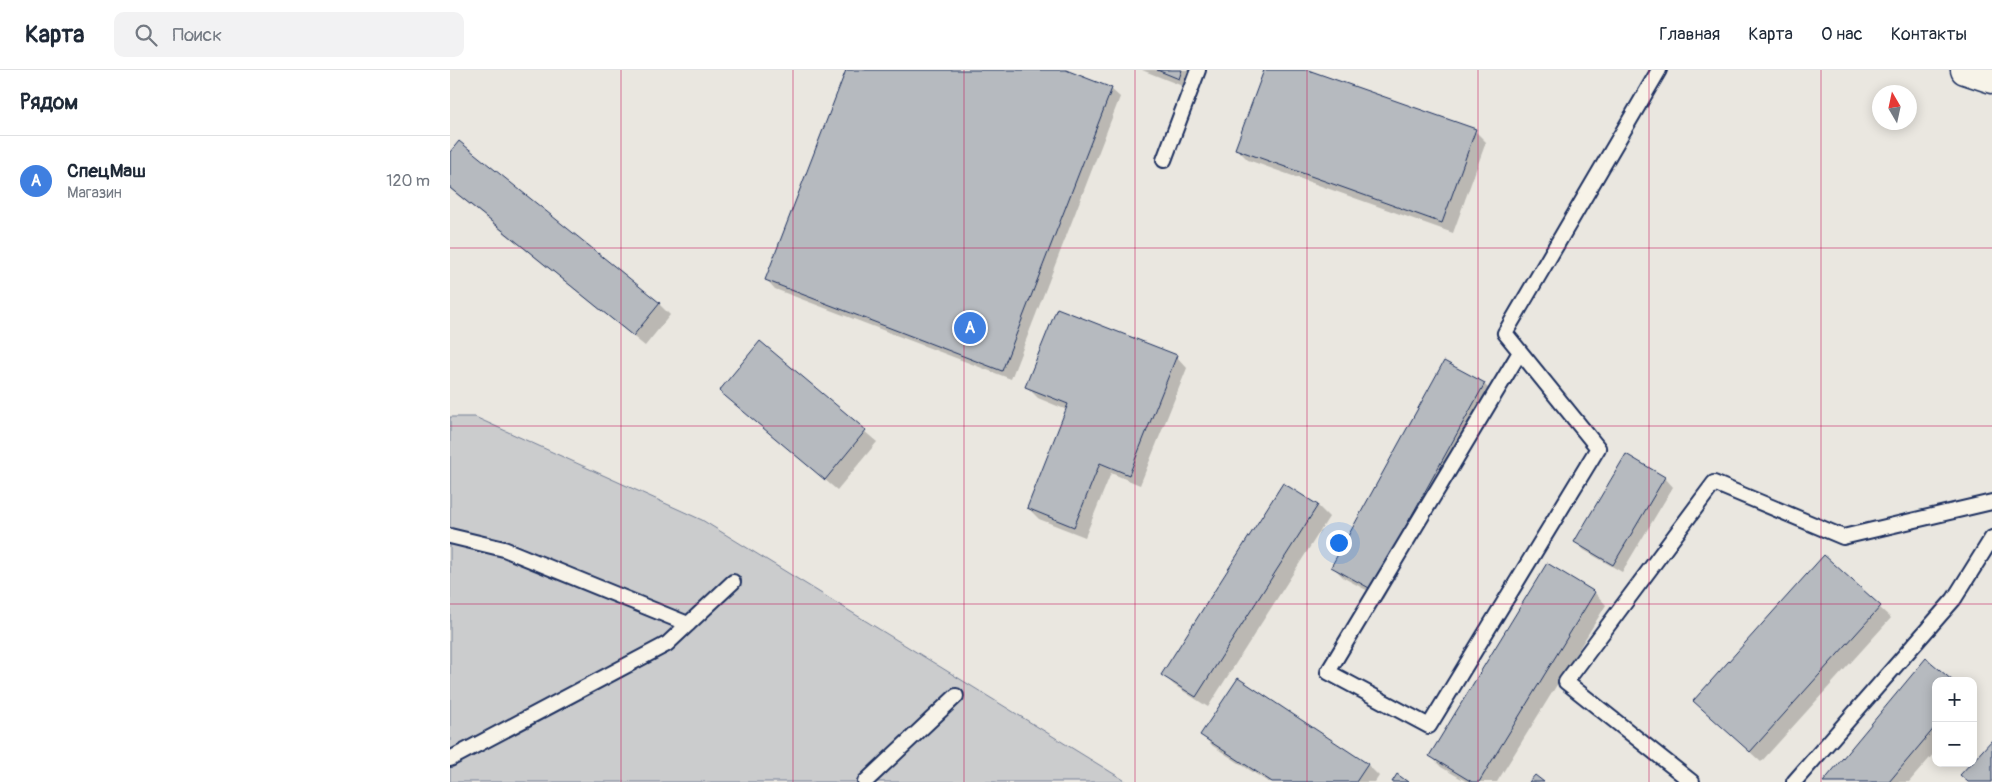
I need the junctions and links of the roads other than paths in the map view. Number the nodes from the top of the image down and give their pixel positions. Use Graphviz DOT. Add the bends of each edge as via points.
graph roads {
  1 [pos="1198,70"];
  2 [pos="1659,70"];
  3 [pos="1164,160"];
  4 [pos="1520,352"];
  5 [pos="1992,502"];
  6 [pos="450,536"];
  7 [pos="1992,538"];
  8 [pos="733,582"];
  9 [pos="688,624"];
  10 [pos="956,696"];
  11 [pos="450,759"];
  12 [pos="865,782"];
  13 [pos="1692,782"];
  14 [pos="1794,782"];
  1 -- 3 [label="lane"];
  2 -- 4 [label="lane" via="1505,333"];
  4 -- 4 [label="lane" via="1598,448 1429,726 1328,672"];
  5 -- 13 [label="lane" via="1843,537 1714,483 1566,682"];
  6 -- 9 [label="lane" via="504,549"];
  7 -- 14 [label="lane" via="1954,599"];
  8 -- 9 [label="lane"];
  9 -- 11 [label="lane" via="667,644"];
  10 -- 12 [label="lane"];
}
